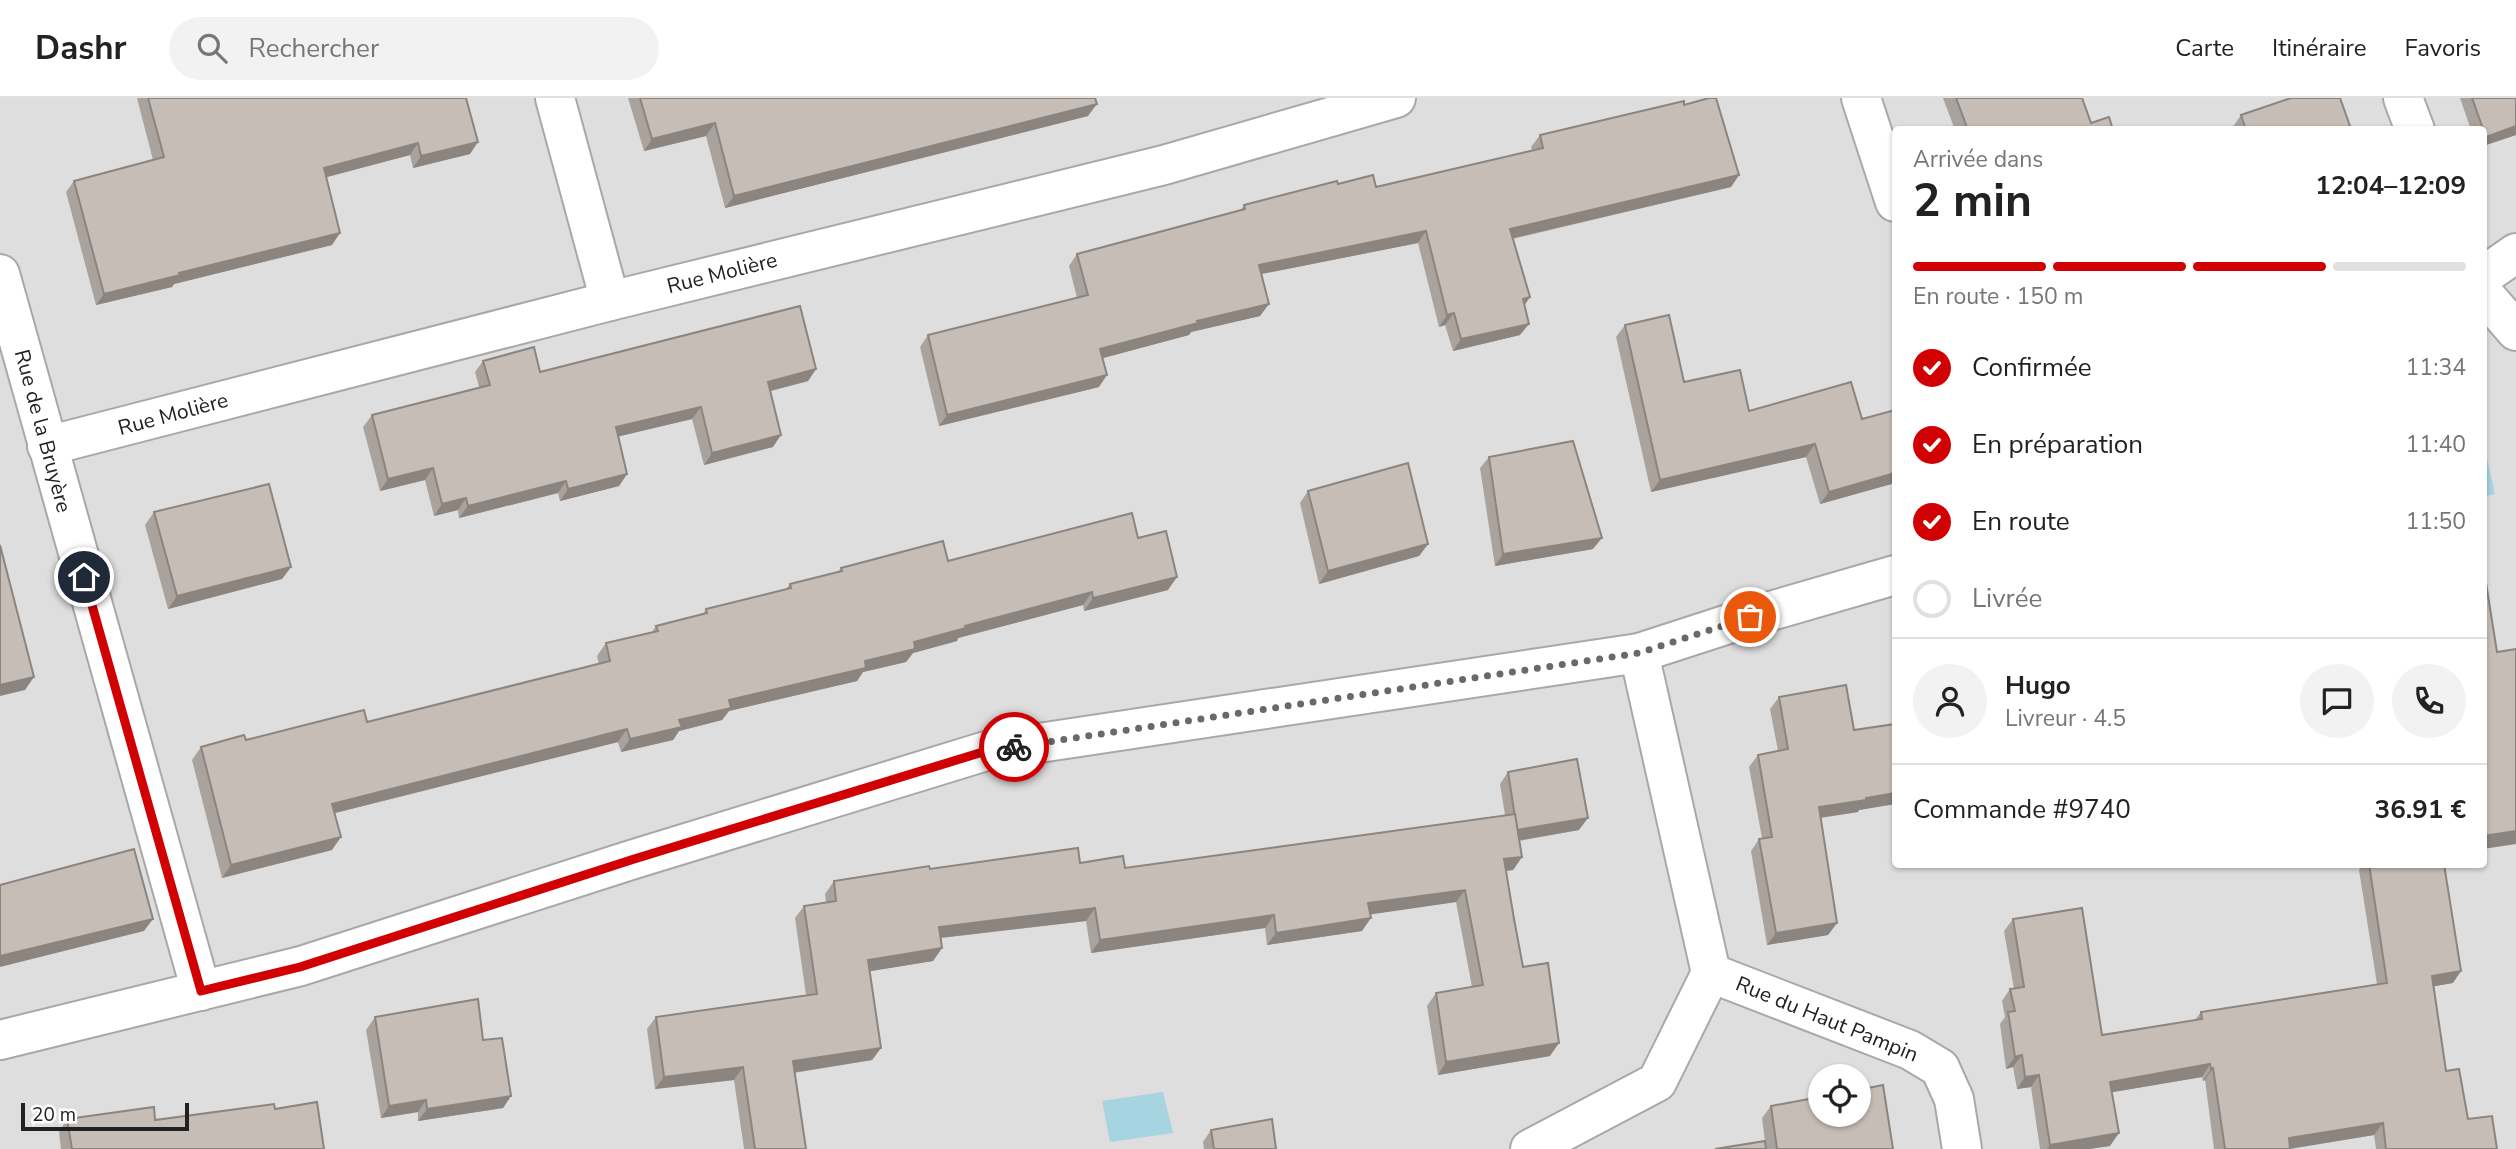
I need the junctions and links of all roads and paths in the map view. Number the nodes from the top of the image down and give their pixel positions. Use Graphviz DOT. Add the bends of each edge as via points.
graph roads {
  1 [pos="555,98"];
  2 [pos="1396,98"];
  3 [pos="1861,98"];
  4 [pos="2403,98"];
  5 [pos="2414,126"];
  6 [pos="1892,193"];
  7 [pos="2516,253"];
  8 [pos="2487,273"];
  9 [pos="0,274"];
  10 [pos="2487,298"];
  11 [pos="610,301"];
  12 [pos="2516,331"];
  13 [pos="47,446"];
  14 [pos="1892,576"];
  15 [pos="1639,653"];
  16 [pos="1711,973"];
  17 [pos="201,991"];
  18 [pos="0,1040"];
  19 [pos="1530,1149"];
  20 [pos="1962,1149"];
  1 -- 11 [label="street"];
  2 -- 11 [label="street, Rue Molière" via="1164,165"];
  3 -- 6 [label="street"];
  4 -- 5 [label="street"];
  7 -- 8 [label="street"];
  9 -- 13 [label="street, Rue de la Bruyère"];
  10 -- 12 [label="street"];
  11 -- 13 [label="street, Rue Molière"];
  13 -- 17 [label="street, Rue de la Bruyère"];
  14 -- 15 [label="street"];
  15 -- 16 [label="street, Rue du Haut Pampin"];
  15 -- 17 [label="street" via="986,751 300,967"];
  16 -- 19 [label="street, Rue du Haut Pampin" via="1657,1082"];
  16 -- 20 [label="street, Rue du Haut Pampin" via="1910,1050 1940,1068 1954,1099"];
  17 -- 18 [label="street"];
}
